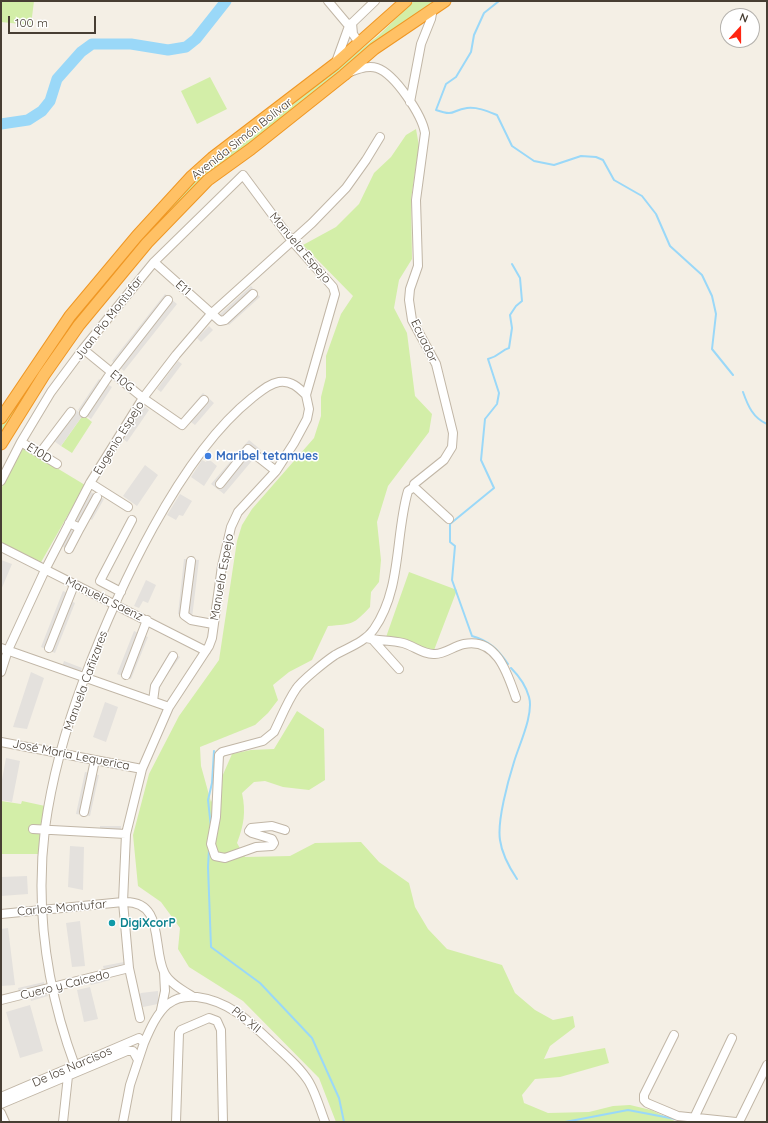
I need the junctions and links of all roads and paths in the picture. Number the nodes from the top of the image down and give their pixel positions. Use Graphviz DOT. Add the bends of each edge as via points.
graph roads {
  1 [pos="328,1"];
  2 [pos="375,1"];
  3 [pos="406,1"];
  4 [pos="445,1"];
  5 [pos="433,8"];
  6 [pos="350,24"];
  7 [pos="359,43"];
  8 [pos="335,64"];
  9 [pos="344,75"];
  10 [pos="410,102"];
  11 [pos="380,137"];
  12 [pos="243,175"];
  13 [pos="292,241"];
  14 [pos="154,262"];
  15 [pos="253,294"];
  16 [pos="168,300"];
  17 [pos="211,314"];
  18 [pos="83,349"];
  19 [pos="111,372"];
  20 [pos="306,396"];
  21 [pos="143,398"];
  22 [pos="204,400"];
  23 [pos="71,412"];
  24 [pos="84,413"];
  25 [pos="1,418"];
  26 [pos="21,442"];
  27 [pos="1,444"];
  28 [pos="40,454"];
  29 [pos="57,464"];
  30 [pos="276,471"];
  31 [pos="1,481"];
  32 [pos="90,484"];
  33 [pos="220,484"];
  34 [pos="414,487"];
  35 [pos="97,497"];
  36 [pos="128,507"];
  37 [pos="449,519"];
  38 [pos="132,520"];
  39 [pos="69,523"];
  40 [pos="80,528"];
  41 [pos="1,547"];
  42 [pos="69,549"];
  43 [pos="191,561"];
  44 [pos="45,570"];
  45 [pos="74,585"];
  46 [pos="121,592"];
  47 [pos="115,604"];
  48 [pos="147,620"];
  49 [pos="213,624"];
  50 [pos="370,639"];
  51 [pos="49,648"];
  52 [pos="4,649"];
  53 [pos="206,651"];
  54 [pos="173,656"];
  55 [pos="399,669"];
  56 [pos="1,672"];
  57 [pos="126,675"];
  58 [pos="84,678"];
  59 [pos="516,698"];
  60 [pos="153,701"];
  61 [pos="169,707"];
  62 [pos="1,742"];
  63 [pos="60,753"];
  64 [pos="95,760"];
  65 [pos="142,769"];
  66 [pos="84,812"];
  67 [pos="34,829"];
  68 [pos="45,830"];
  69 [pos="285,830"];
  70 [pos="126,834"];
  71 [pos="123,902"];
  72 [pos="41,909"];
  73 [pos="1,914"];
  74 [pos="129,968"];
  75 [pos="164,972"];
  76 [pos="52,988"];
  77 [pos="193,996"];
  78 [pos="1,1000"];
  79 [pos="161,1011"];
  80 [pos="140,1018"];
  81 [pos="674,1034"];
  82 [pos="732,1038"];
  83 [pos="143,1041"];
  84 [pos="138,1060"];
  85 [pos="75,1066"];
  86 [pos="767,1066"];
  87 [pos="68,1076"];
  88 [pos="1,1097"];
  89 [pos="1,1104"];
  90 [pos="1,1112"];
  91 [pos="694,1118"];
  92 [pos="5,1122"];
  93 [pos="63,1122"];
  94 [pos="124,1122"];
  95 [pos="176,1122"];
  96 [pos="223,1122"];
  97 [pos="325,1122"];
  98 [pos="737,1122"];
  1 -- 6 [label="street"];
  2 -- 6 [label="street"];
  3 -- 7 [label="highway, Avenida Simón Bolívar"];
  4 -- 5 [label="highway, Avenida Simón Bolívar"];
  5 -- 9 [label="highway, Avenida Simón Bolívar" via="374,49"];
  5 -- 10 [label="street" via="421,44"];
  6 -- 7 [label="street"];
  6 -- 8 [label="street"];
  7 -- 8 [label="highway, Avenida Simón Bolívar"];
  8 -- 25 [label="highway, Avenida Simón Bolívar" via="192,176 137,236 70,316"];
  9 -- 10 [label="street, Ecuador" via="370,67 382,70 390,76"];
  9 -- 27 [label="highway, Avenida Simón Bolívar" via="208,180 147,243 79,325 44,374"];
  10 -- 34 [label="street, Ecuador" via="419,114 425,134 416,200 418,266 410,288 409,300 412,320 436,364 453,433 452,447 444,460 414,484"];
  11 -- 13 [label="street, Eugenio Espejo" via="346,188"];
  12 -- 13 [label="street, Manuela Espejo"];
  12 -- 14 [label="street, Juan Pio Montufar"];
  13 -- 17 [label="street, Eugenio Espejo"];
  13 -- 20 [label="street, Manuela Espejo" via="333,287 335,294"];
  14 -- 17 [label="street, E11"];
  14 -- 18 [label="street, Juan Pio Montufar"];
  15 -- 17 [label="street" via="225,320 218,320"];
  16 -- 19 [label="street"];
  17 -- 21 [label="street, Eugenio Espejo"];
  18 -- 19 [label="street, E10G"];
  18 -- 26 [label="street, Juan Pio Montufar" via="51,392"];
  19 -- 21 [label="street, E10G"];
  19 -- 24 [label="street"];
  20 -- 30 [label="street, Manuela Espejo" via="310,408 307,419"];
  20 -- 46 [label="street, Manuela Cañizares" via="297,386 280,382 267,386 236,411 206,446 174,493 156,522"];
  21 -- 22 [label="street, E10G" via="182,425"];
  21 -- 32 [label="street, Eugenio Espejo"];
  23 -- 28 [label="street"];
  26 -- 28 [label="street, E10D"];
  26 -- 31 [label="street, Juan Pio Montufar"];
  28 -- 29 [label="street, E10D"];
  30 -- 33 [label="street" via="248,449"];
  30 -- 49 [label="street, Manuela Espejo" via="238,512 231,527"];
  32 -- 36 [label="street"];
  32 -- 39 [label="street, Eugenio Espejo"];
  34 -- 37 [label="street"];
  34 -- 50 [label="street, Ecuador" via="408,491 402,511 400,540 391,590 383,614"];
  35 -- 40 [label="street"];
  38 -- 46 [label="street" via="100,581"];
  39 -- 40 [label="street"];
  39 -- 44 [label="street, Eugenio Espejo"];
  40 -- 42 [label="street"];
  41 -- 44 [label="street, Manuela Saenz"];
  43 -- 49 [label="street" via="184,615 191,620"];
  44 -- 45 [label="street, Manuela Saenz"];
  44 -- 52 [label="street, Eugenio Espejo"];
  45 -- 47 [label="street, Manuela Saenz"];
  45 -- 51 [label="street"];
  46 -- 47 [label="street, Manuela Cañizares"];
  47 -- 48 [label="street, Manuela Saenz"];
  47 -- 58 [label="street, Manuela Cañizares"];
  48 -- 53 [label="street, Manuela Saenz"];
  48 -- 57 [label="street"];
  49 -- 53 [label="street, Manuela Espejo" via="212,638"];
  50 -- 55 [label="street"];
  50 -- 59 [label="street" via="403,643 434,654 464,644 488,648 498,657 507,672"];
  50 -- 69 [label="street" via="334,656 298,687 274,732 268,738 219,755 212,844 215,856 225,858 256,847 272,846 272,838 252,833 249,831 251,828 272,826"];
  52 -- 56 [label="street, Eugenio Espejo"];
  52 -- 58 [label="street"];
  53 -- 61 [label="street, Manuela Espejo"];
  54 -- 60 [label="street" via="155,686"];
  58 -- 60 [label="street"];
  58 -- 63 [label="street, Manuela Cañizares"];
  60 -- 61 [label="street"];
  61 -- 65 [label="street, Manuela Espejo"];
  62 -- 63 [label="street, José Maria Lequerica"];
  63 -- 64 [label="street, José Maria Lequerica"];
  63 -- 68 [label="street, Manuela Cañizares"];
  64 -- 65 [label="street, José Maria Lequerica"];
  64 -- 66 [label="street"];
  65 -- 70 [label="street, Manuela Espejo"];
  67 -- 68 [label="street"];
  68 -- 70 [label="street"];
  68 -- 72 [label="street, Manuela Cañizares"];
  70 -- 71 [label="street, Manuela Espejo"];
  71 -- 72 [label="street, Carlos Montufar"];
  71 -- 74 [label="street, Manuela Espejo"];
  71 -- 75 [label="street, Carlos Montufar" via="140,904 150,914 154,922"];
  72 -- 73 [label="street, Carlos Montufar"];
  72 -- 76 [label="street, Manuela Cañizares" via="44,948"];
  74 -- 76 [label="street, Cuero y Caicedo"];
  74 -- 80 [label="street, Manuela Espejo"];
  75 -- 77 [label="street" via="178,987"];
  75 -- 79 [label="street, Carlos Montufar" via="165,991"];
  76 -- 78 [label="street, Cuero y Caicedo"];
  76 -- 85 [label="street, Manuela Cañizares" via="62,1029"];
  77 -- 79 [label="street, Pío XII" via="176,999"];
  77 -- 97 [label="street, Pío XII" via="223,1003 253,1024 309,1082"];
  79 -- 83 [label="street, Pío XII"];
  81 -- 91 [label="street" via="644,1095 644,1100 678,1116"];
  82 -- 91 [label="street"];
  83 -- 84 [label="street, Pío XII"];
  83 -- 85 [label="street, De los Narcisos" via="132,1040"];
  84 -- 87 [label="street, De los Narcisos" via="133,1052 127,1051"];
  84 -- 94 [label="street, Pío XII" via="130,1085"];
  85 -- 88 [label="street, De los Narcisos"];
  86 -- 98 [label="street"];
  87 -- 89 [label="street, De los Narcisos"];
  87 -- 93 [label="street"];
  90 -- 92 [label="street"];
  91 -- 98 [label="street"];
  95 -- 96 [label="street" via="179,1033 209,1018 217,1021 221,1030"];
}
